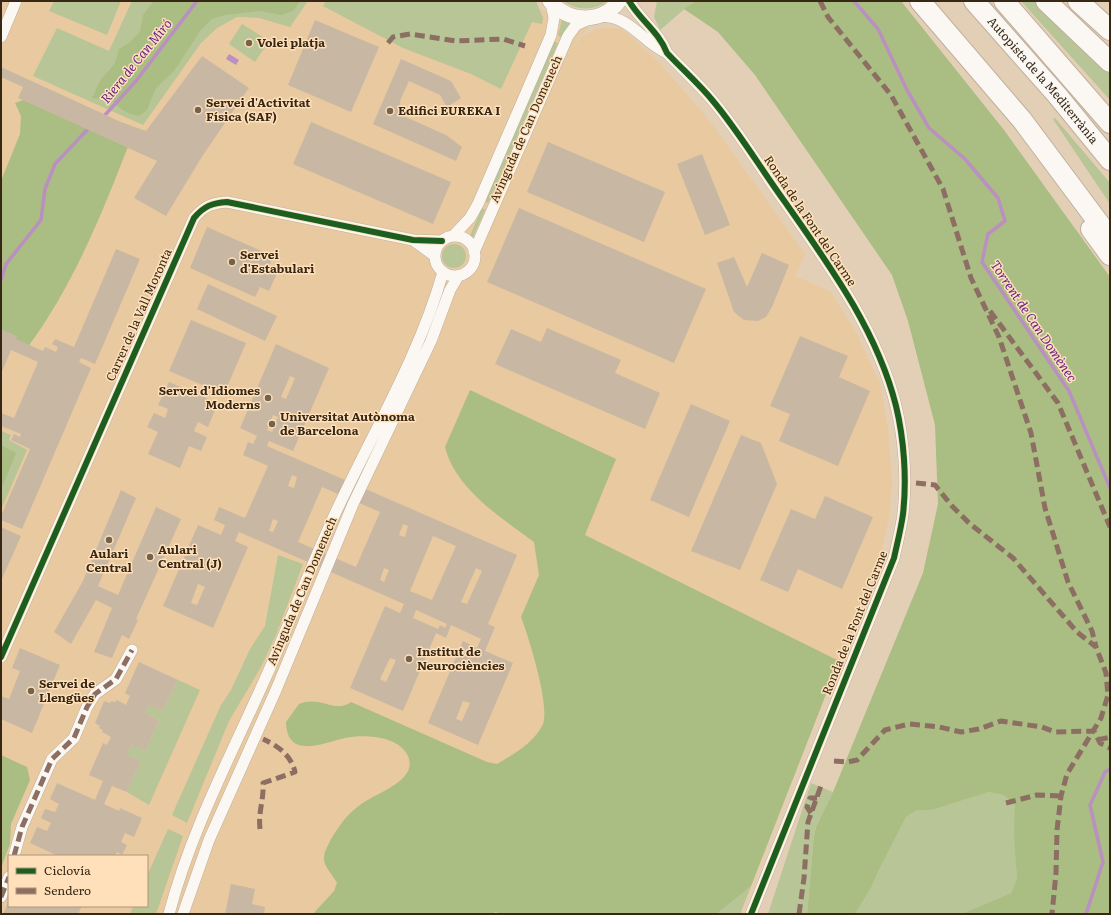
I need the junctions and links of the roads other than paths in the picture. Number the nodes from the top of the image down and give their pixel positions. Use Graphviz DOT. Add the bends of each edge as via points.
graph roads {
  1 [pos="16,1"];
  2 [pos="619,1"];
  3 [pos="629,1"];
  4 [pos="920,1"];
  5 [pos="974,1"];
  6 [pos="1004,1"];
  7 [pos="1046,1"];
  8 [pos="1078,1"];
  9 [pos="1095,1"];
  10 [pos="551,2"];
  11 [pos="1110,14"];
  12 [pos="596,17"];
  13 [pos="1110,30"];
  14 [pos="949,36"];
  15 [pos="1,37"];
  16 [pos="667,53"];
  17 [pos="1110,62"];
  18 [pos="1110,123"];
  19 [pos="1110,160"];
  20 [pos="453,236"];
  21 [pos="1110,238"];
  22 [pos="413,240"];
  23 [pos="442,241"];
  24 [pos="474,252"];
  25 [pos="1110,255"];
  26 [pos="435,256"];
  27 [pos="443,272"];
  28 [pos="459,275"];
  29 [pos="132,650"];
  30 [pos="1,657"];
  31 [pos="14,855"];
  32 [pos="8,880"];
  33 [pos="1,897"];
  34 [pos="169,914"];
  35 [pos="184,914"];
  36 [pos="751,914"];
  1 -- 15 [label="street"];
  2 -- 12 [label="street"];
  3 -- 16 [label="street, Ronda de la Font del Carme" via="663,42"];
  4 -- 14 [label="highway"];
  5 -- 19 [label="highway, Autopista de la Mediterrània"];
  6 -- 18 [label="highway, Autopista de la Mediterrània"];
  7 -- 17 [label="highway"];
  8 -- 13 [label="highway"];
  9 -- 11 [label="highway"];
  10 -- 12 [label="street" via="565,14 582,18"];
  10 -- 20 [label="street, Avinguda de Can Domenech" via="554,18 551,35 478,204 470,218"];
  12 -- 16 [label="street, Ronda de la Font del Carme" via="612,16 622,20"];
  12 -- 24 [label="street, Avinguda de Can Domenech" via="576,25 568,36"];
  14 -- 21 [label="highway" via="1022,120"];
  14 -- 25 [label="highway"];
  16 -- 36 [label="street, Ronda de la Font del Carme" via="713,102 823,256 864,323 887,378 896,406 902,441 903,513 894,558"];
  20 -- 23 [label="street"];
  20 -- 24 [label="street" via="466,240"];
  22 -- 23 [label="street, Carrer de la Vall Moronta"];
  22 -- 26 [label="street, Carrer de la Vall Moronta"];
  22 -- 30 [label="street, Carrer de la Vall Moronta" via="227,202 212,203 201,210 191,225"];
  23 -- 26 [label="street" via="436,248"];
  24 -- 28 [label="street" via="471,266"];
  26 -- 27 [label="street"];
  27 -- 28 [label="street"];
  27 -- 34 [label="street, Avinguda de Can Domenech" via="415,353 343,495 196,834"];
  28 -- 35 [label="street, Avinguda de Can Domenech" via="450,290 431,341 352,508 276,690 209,840"];
  29 -- 31 [label="street" via="116,679 95,694 74,738 52,759 22,827"];
  32 -- 33 [label="street"];
}
